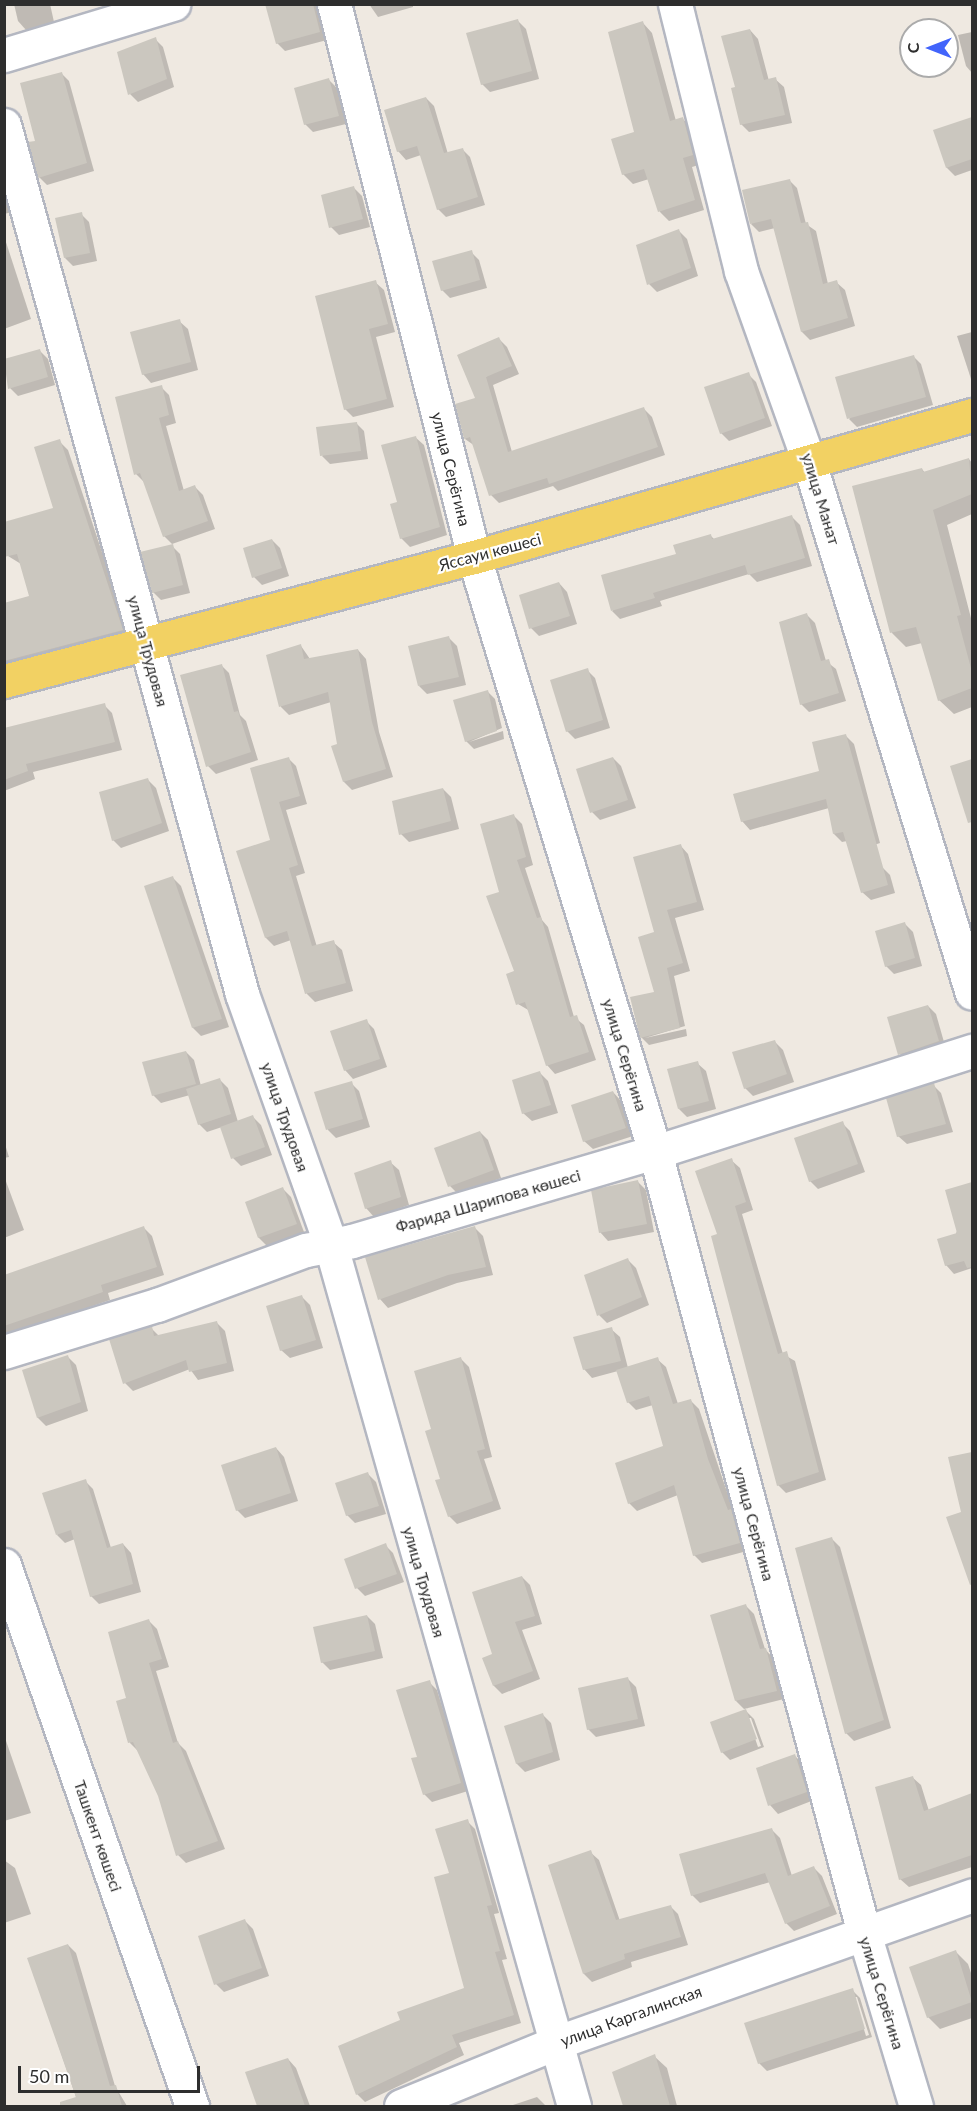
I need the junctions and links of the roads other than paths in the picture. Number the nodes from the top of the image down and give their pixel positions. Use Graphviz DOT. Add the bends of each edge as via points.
graph roads {
  1 [pos="172,4"];
  2 [pos="334,4"];
  3 [pos="675,4"];
  4 [pos="4,55"];
  5 [pos="4,125"];
  6 [pos="972,415"];
  7 [pos="809,462"];
  8 [pos="474,557"];
  9 [pos="146,643"];
  10 [pos="4,681"];
  11 [pos="972,993"];
  12 [pos="972,1051"];
  13 [pos="655,1152"];
  14 [pos="331,1246"];
  15 [pos="4,1352"];
  16 [pos="5,1565"];
  17 [pos="972,1895"];
  18 [pos="864,1933"];
  19 [pos="555,2043"];
  20 [pos="192,2106"];
  21 [pos="401,2106"];
  22 [pos="574,2106"];
  23 [pos="916,2106"];
  1 -- 4 [label="street"];
  2 -- 8 [label="street, улица Серёгина"];
  3 -- 7 [label="street, улица Манат" via="741,271"];
  5 -- 9 [label="street, улица Трудовая"];
  6 -- 7 [label="main road, Яссауи көшесі"];
  7 -- 8 [label="main road, Яссауи көшесі"];
  7 -- 11 [label="street, улица Манат"];
  8 -- 9 [label="main road, Яссауи көшесі"];
  8 -- 13 [label="street, улица Серёгина"];
  9 -- 10 [label="main road, Яссауи көшесі"];
  9 -- 14 [label="street, улица Трудовая" via="242,994"];
  12 -- 13 [label="street, Фарида Шарипова көшесі"];
  13 -- 14 [label="street, Фарида Шарипова көшесі"];
  13 -- 18 [label="street, улица Серёгина"];
  14 -- 15 [label="street, Фарида Шарипова көшесі" via="306,1250 157,1305"];
  14 -- 19 [label="street, улица Трудовая"];
  16 -- 20 [label="street, Ташкент көшесі"];
  17 -- 18 [label="street, улица Каргалинская"];
  18 -- 19 [label="street, улица Каргалинская"];
  18 -- 23 [label="street, улица Серёгина"];
  19 -- 21 [label="street, улица Каргалинская"];
  19 -- 22 [label="street, улица Трудовая"];
}
